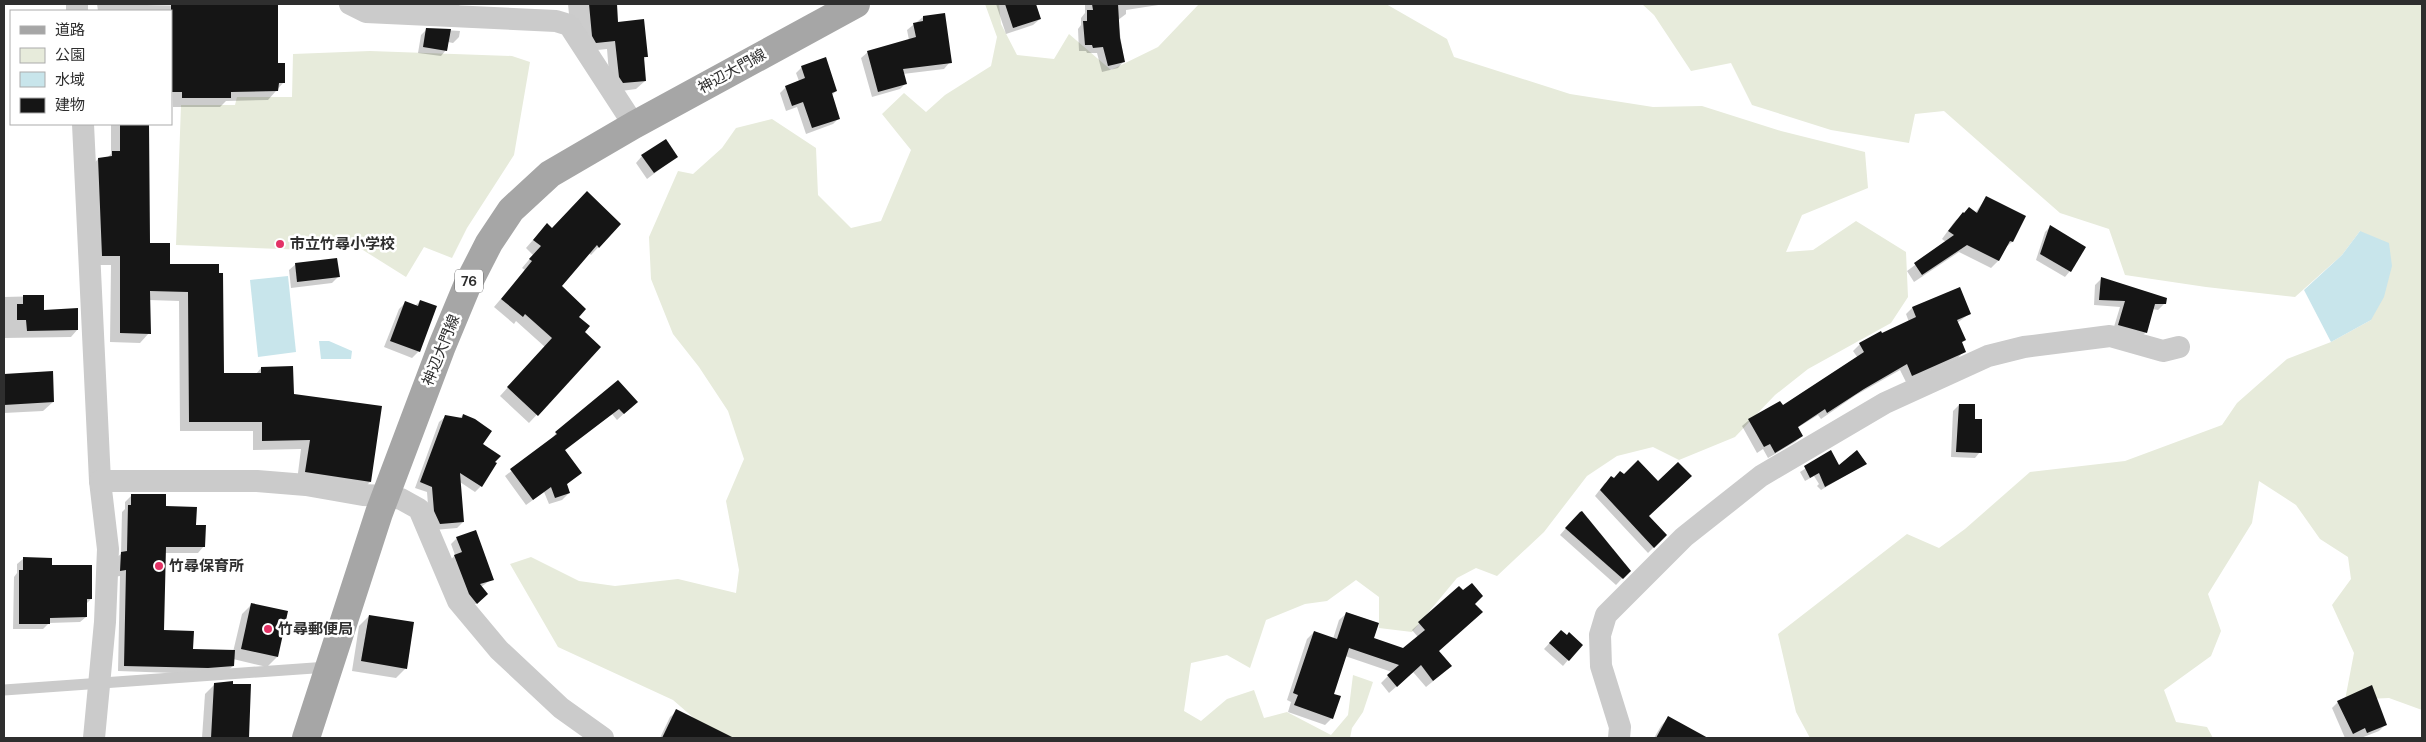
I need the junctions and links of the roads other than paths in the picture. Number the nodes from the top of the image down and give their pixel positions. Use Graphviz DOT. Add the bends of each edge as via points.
graph roads {
  1 [pos="350,4"];
  2 [pos="856,4"];
  3 [pos="83,125"];
  4 [pos="634,125"];
  5 [pos="2180,347"];
  6 [pos="100,481"];
  7 [pos="385,496"];
  8 [pos="328,666"];
  9 [pos="100,684"];
  10 [pos="4,690"];
  11 [pos="94,738"];
  12 [pos="306,738"];
  13 [pos="603,738"];
  14 [pos="1619,738"];
  1 -- 4 [label="street" via="366,12 556,21 569,25"];
  2 -- 4 [label="main road, 神辺大門線 / 76"];
  3 -- 6 [label="street"];
  4 -- 7 [label="main road, 神辺大門線 / 76" via="550,174 510,210 467,286"];
  5 -- 14 [label="street" via="2163,351 2110,336 2024,347 1988,356 1885,403 1761,476 1684,537 1606,615 1600,635 1601,666 1620,727"];
  6 -- 7 [label="street" via="257,481"];
  6 -- 9 [label="street" via="108,549"];
  7 -- 8 [label="main road, 神辺大門線 / 76"];
  7 -- 13 [label="street" via="401,499 419,509 458,601 499,650 561,708"];
  8 -- 9 [label="lane"];
  8 -- 12 [label="main road, 神辺大門線 / 76"];
  9 -- 10 [label="lane"];
  9 -- 11 [label="street"];
}
